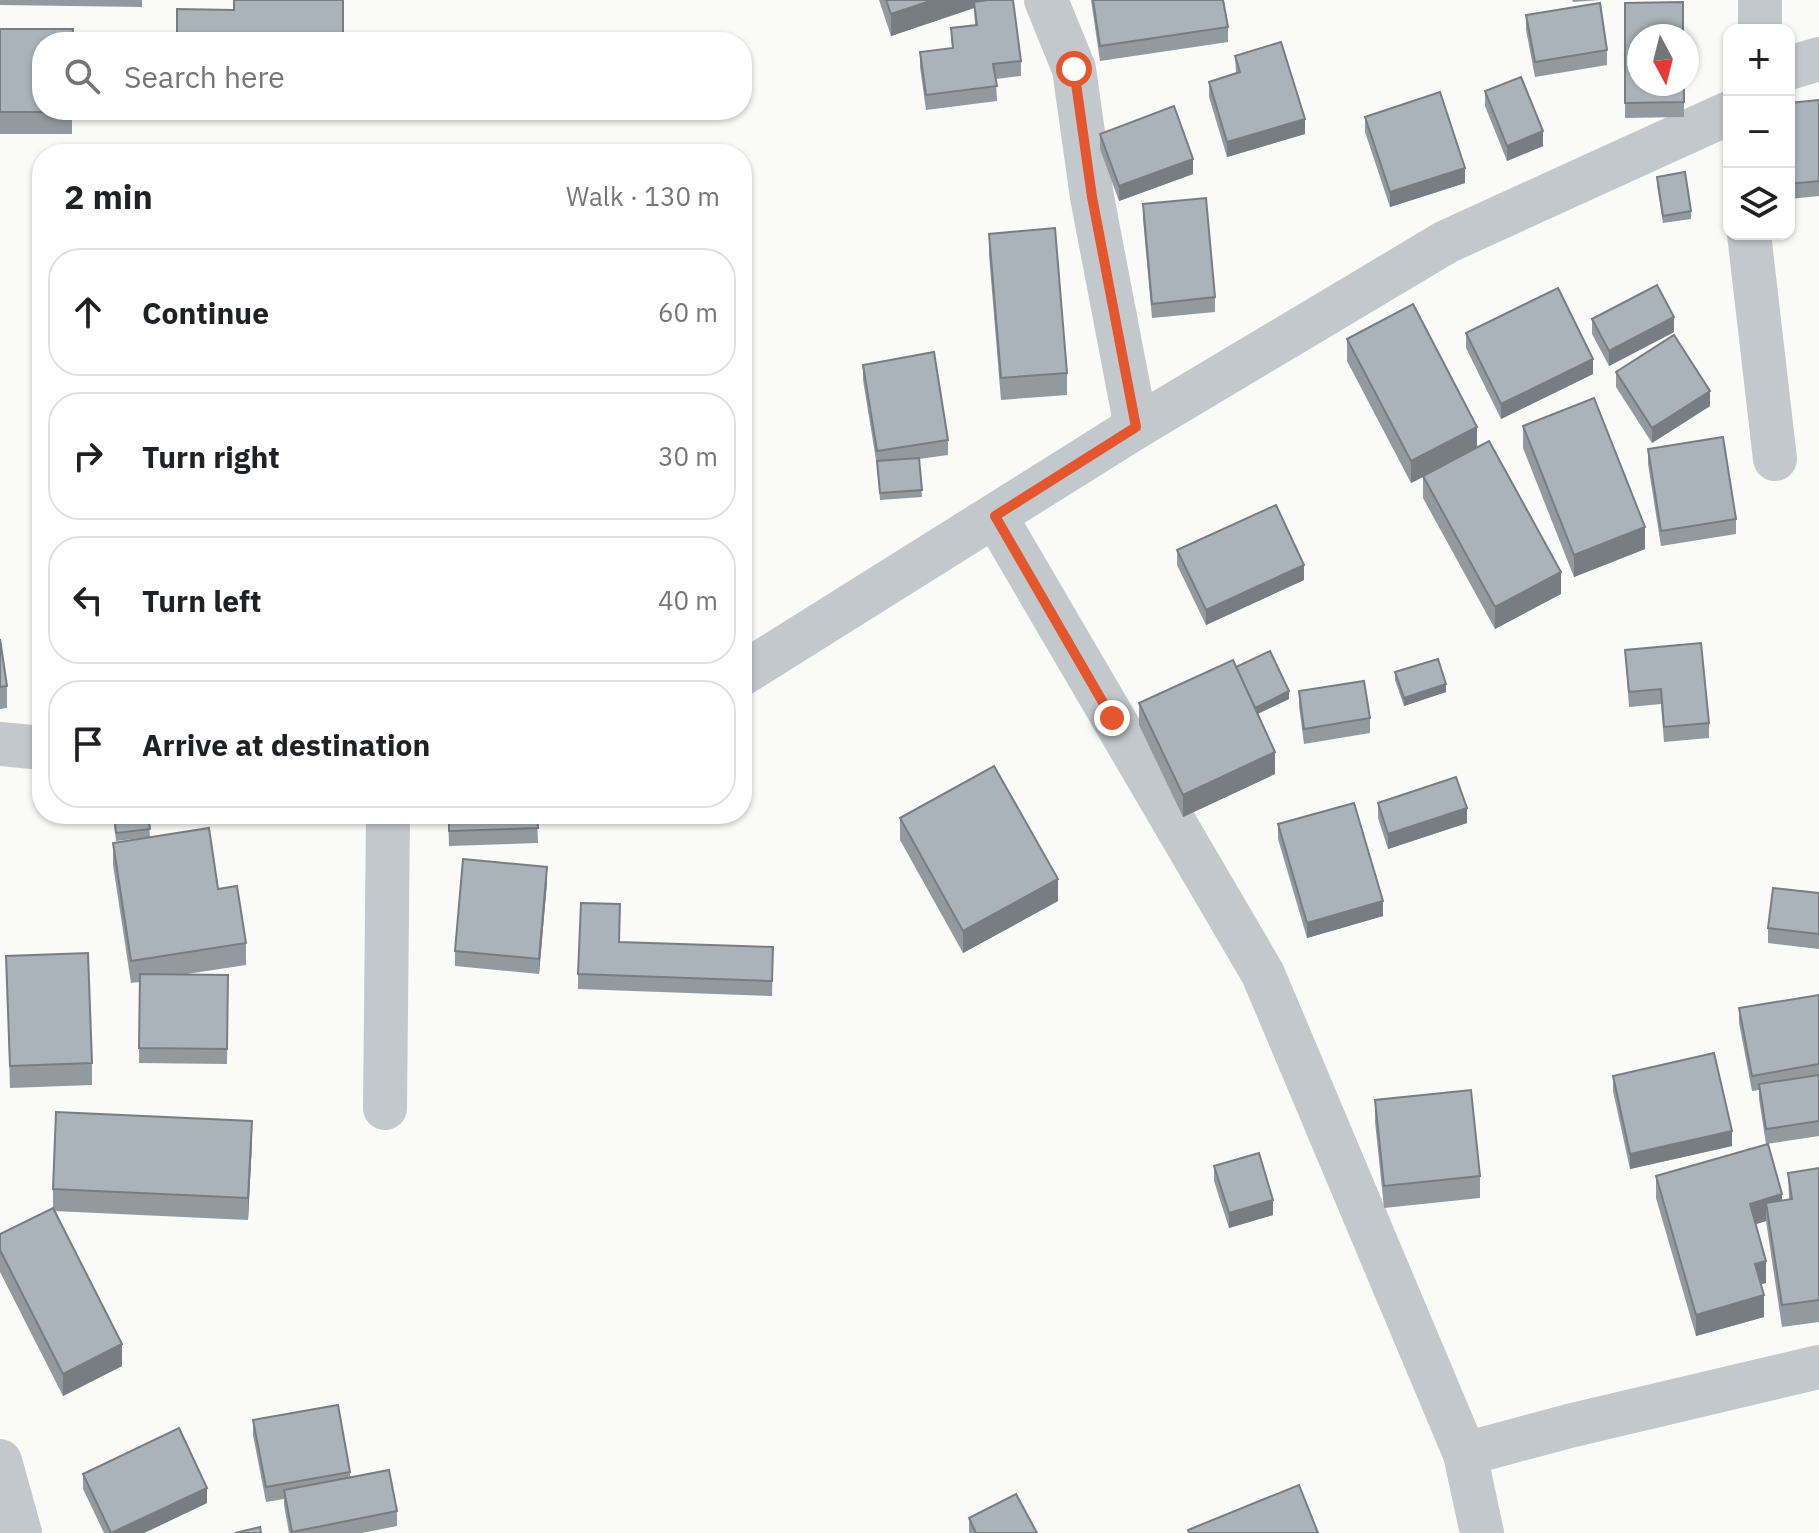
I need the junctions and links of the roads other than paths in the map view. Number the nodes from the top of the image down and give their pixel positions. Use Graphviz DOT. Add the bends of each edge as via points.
graph roads {
  1 [pos="1046,0"];
  2 [pos="1760,0"];
  3 [pos="1760,24"];
  4 [pos="1819,59"];
  5 [pos="1795,66"];
  6 [pos="1723,116"];
  7 [pos="1750,240"];
  8 [pos="1136,427"];
  9 [pos="1775,459"];
  10 [pos="995,516"];
  11 [pos="752,668"];
  12 [pos="0,744"];
  13 [pos="32,747"];
  14 [pos="388,824"];
  15 [pos="385,1108"];
  16 [pos="1819,1367"];
  17 [pos="1465,1454"];
  18 [pos="0,1461"];
  19 [pos="20,1533"];
  20 [pos="1482,1533"];
  1 -- 8 [label="street" via="1074,69 1092,197"];
  2 -- 3 [label="street"];
  4 -- 5 [label="street"];
  6 -- 8 [label="street" via="1446,242"];
  7 -- 9 [label="street"];
  8 -- 10 [label="street"];
  10 -- 11 [label="street"];
  10 -- 17 [label="street" via="1263,974"];
  12 -- 13 [label="street"];
  14 -- 15 [label="street"];
  16 -- 17 [label="street"];
  17 -- 20 [label="street"];
  18 -- 19 [label="street"];
}
